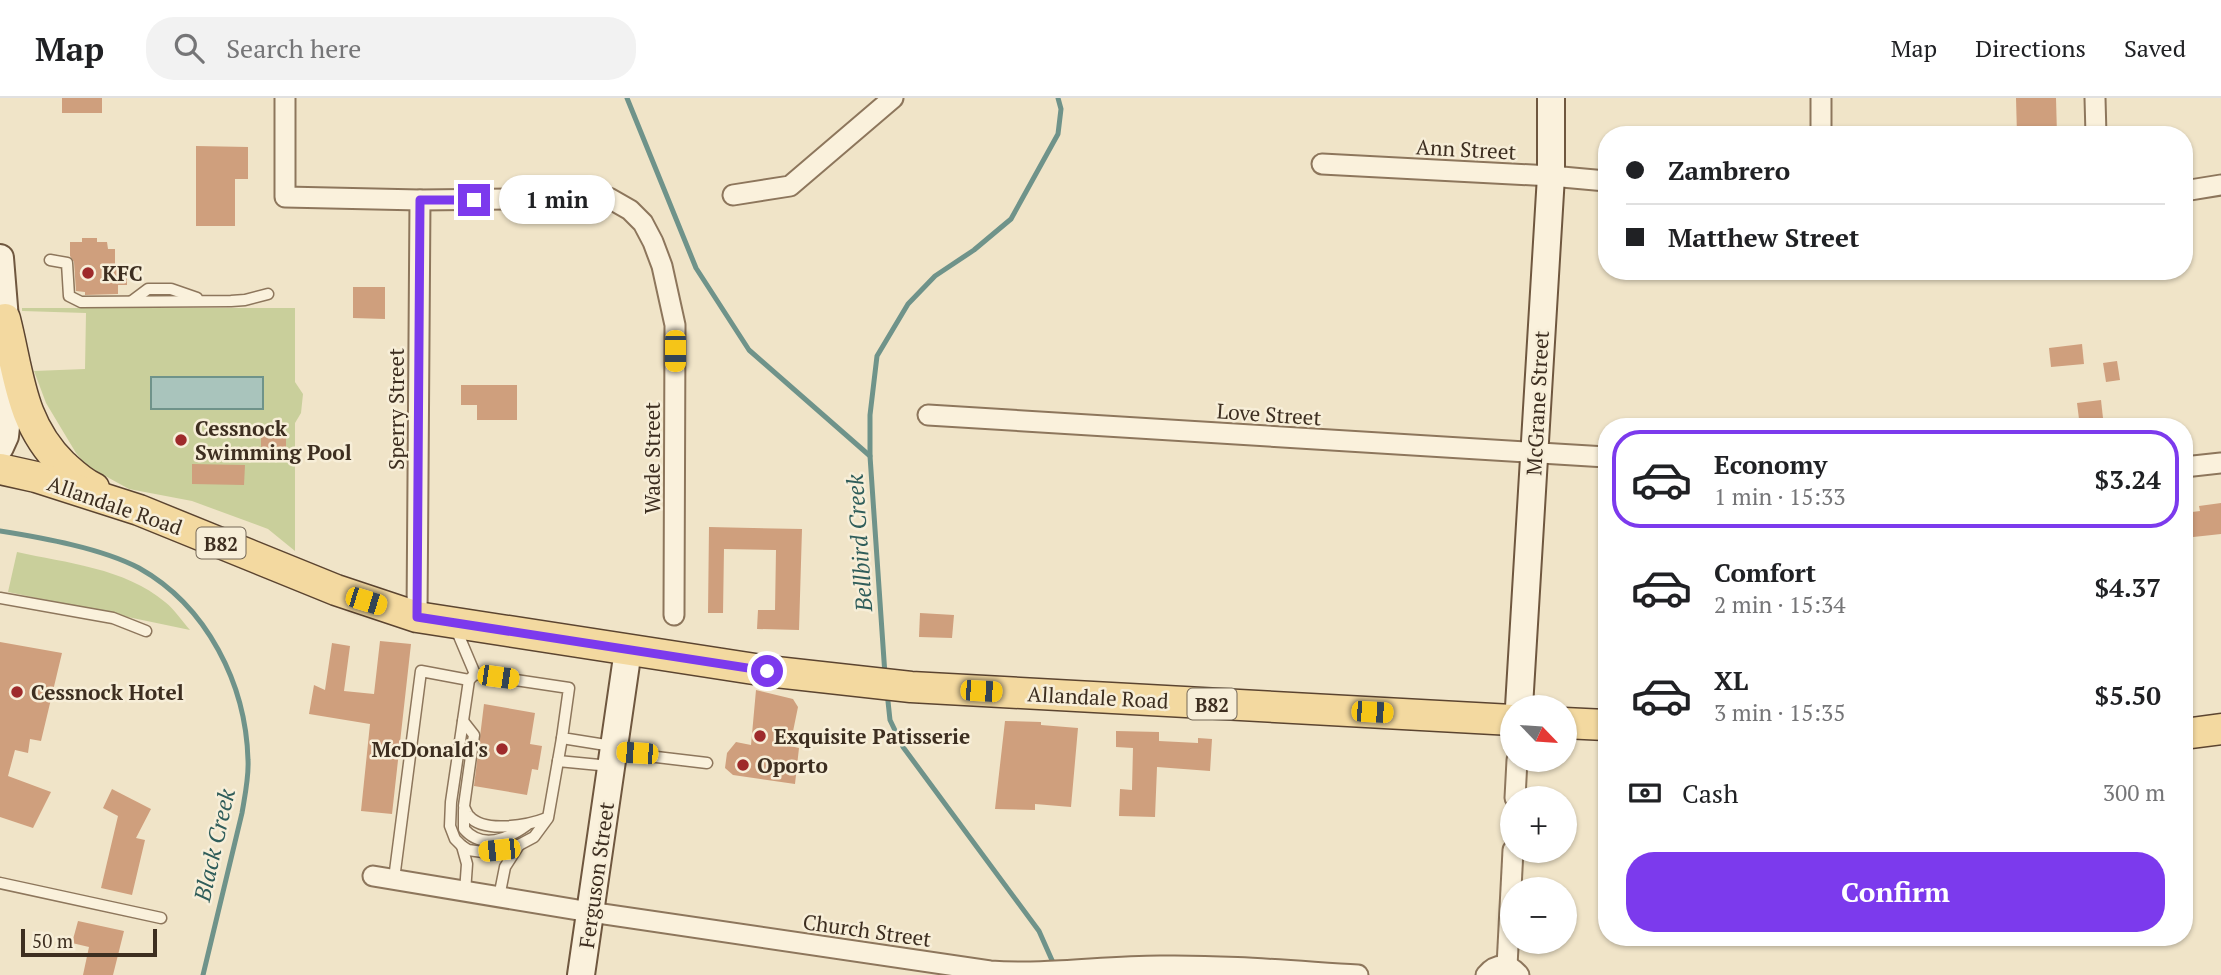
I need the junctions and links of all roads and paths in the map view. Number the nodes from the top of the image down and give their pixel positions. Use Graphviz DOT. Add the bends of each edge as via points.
graph roads {
  1 [pos="285,98"];
  2 [pos="893,98"];
  3 [pos="1550,98"];
  4 [pos="1821,98"];
  5 [pos="2095,98"];
  6 [pos="1821,126"];
  7 [pos="2096,126"];
  8 [pos="1322,164"];
  9 [pos="1551,176"];
  10 [pos="1598,180"];
  11 [pos="2221,185"];
  12 [pos="2193,190"];
  13 [pos="733,195"];
  14 [pos="420,200"];
  15 [pos="0,258"];
  16 [pos="50,260"];
  17 [pos="268,295"];
  18 [pos="5,319"];
  19 [pos="928,415"];
  20 [pos="0,447"];
  21 [pos="1535,454"];
  22 [pos="1598,457"];
  23 [pos="2221,463"];
  24 [pos="2193,466"];
  25 [pos="0,469"];
  26 [pos="139,510"];
  27 [pos="0,598"];
  28 [pos="674,615"];
  29 [pos="417,617"];
  30 [pos="453,623"];
  31 [pos="146,631"];
  32 [pos="628,650"];
  33 [pos="472,677"];
  34 [pos="1520,695"];
  35 [pos="1500,719"];
  36 [pos="463,721"];
  37 [pos="1577,724"];
  38 [pos="1598,725"];
  39 [pos="2221,729"];
  40 [pos="2193,733"];
  41 [pos="562,738"];
  42 [pos="613,755"];
  43 [pos="558,761"];
  44 [pos="707,763"];
  45 [pos="464,806"];
  46 [pos="548,818"];
  47 [pos="528,825"];
  48 [pos="519,845"];
  49 [pos="462,846"];
  50 [pos="1513,863"];
  51 [pos="373,876"];
  52 [pos="394,879"];
  53 [pos="0,883"];
  54 [pos="465,892"];
  55 [pos="499,897"];
  56 [pos="590,912"];
  57 [pos="161,918"];
  58 [pos="1226,971"];
  59 [pos="1513,971"];
  60 [pos="1035,973"];
  61 [pos="581,975"];
  62 [pos="1358,975"];
  63 [pos="1486,975"];
  1 -- 14 [label="street" via="285,197"];
  2 -- 13 [label="street" via="790,186"];
  3 -- 9 [label="street, McGrane Street"];
  4 -- 6 [label="street"];
  5 -- 7 [label="street"];
  8 -- 9 [label="street, Ann Street"];
  9 -- 10 [label="street, Ann Street"];
  9 -- 21 [label="street, McGrane Street"];
  11 -- 12 [label="street"];
  14 -- 28 [label="street, Wade Street" via="609,198 643,223 662,266 675,325"];
  14 -- 29 [label="street, Sperry Street"];
  15 -- 18 [label="street"];
  16 -- 17 [label="lane" via="67,263 69,296 81,302 245,300"];
  18 -- 20 [label="street" via="6,427"];
  18 -- 26 [label="main road" via="32,424 51,453 87,485"];
  19 -- 21 [label="street, Love Street"];
  21 -- 22 [label="street, Love Street"];
  21 -- 34 [label="street, McGrane Street"];
  23 -- 24 [label="street"];
  25 -- 26 [label="main road, Allandale Road / B82"];
  26 -- 29 [label="main road, Allandale Road / B82"];
  27 -- 31 [label="lane" via="113,618"];
  29 -- 30 [label="main road, Allandale Road / B82"];
  30 -- 32 [label="main road, Allandale Road / B82"];
  30 -- 33 [label="lane"];
  32 -- 35 [label="main road, Allandale Road / B82" via="911,687"];
  32 -- 42 [label="street, Ferguson Street"];
  33 -- 36 [label="lane"];
  33 -- 41 [label="lane" via="569,688"];
  33 -- 52 [label="lane" via="421,671"];
  36 -- 45 [label="lane" via="474,735"];
  36 -- 49 [label="lane" via="450,827"];
  37 -- 38 [label="main road"];
  39 -- 40 [label="main road"];
  41 -- 42 [label="lane"];
  41 -- 43 [label="lane"];
  42 -- 43 [label="lane"];
  42 -- 44 [label="lane"];
  42 -- 56 [label="street, Ferguson Street"];
  43 -- 46 [label="lane"];
  45 -- 47 [label="lane" via="468,816 478,822"];
  45 -- 47 [label="lane" via="464,828 477,838 496,841"];
  46 -- 47 [label="lane"];
  46 -- 48 [label="lane" via="534,837"];
  48 -- 49 [label="lane" via="483,852"];
  48 -- 55 [label="lane" via="505,867"];
  49 -- 54 [label="lane" via="467,864"];
  50 -- 59 [label="street"];
  51 -- 52 [label="street, Church Street"];
  52 -- 54 [label="street, Church Street"];
  53 -- 57 [label="lane"];
  54 -- 55 [label="street, Church Street"];
  55 -- 56 [label="street, Church Street"];
  56 -- 60 [label="street, Church Street" via="990,971"];
  56 -- 61 [label="street, Ferguson Street"];
  58 -- 60 [label="street, Church Street" via="1157,966"];
  58 -- 62 [label="street, Church Street"];
  59 -- 63 [label="street" via="1498,966"];
}
